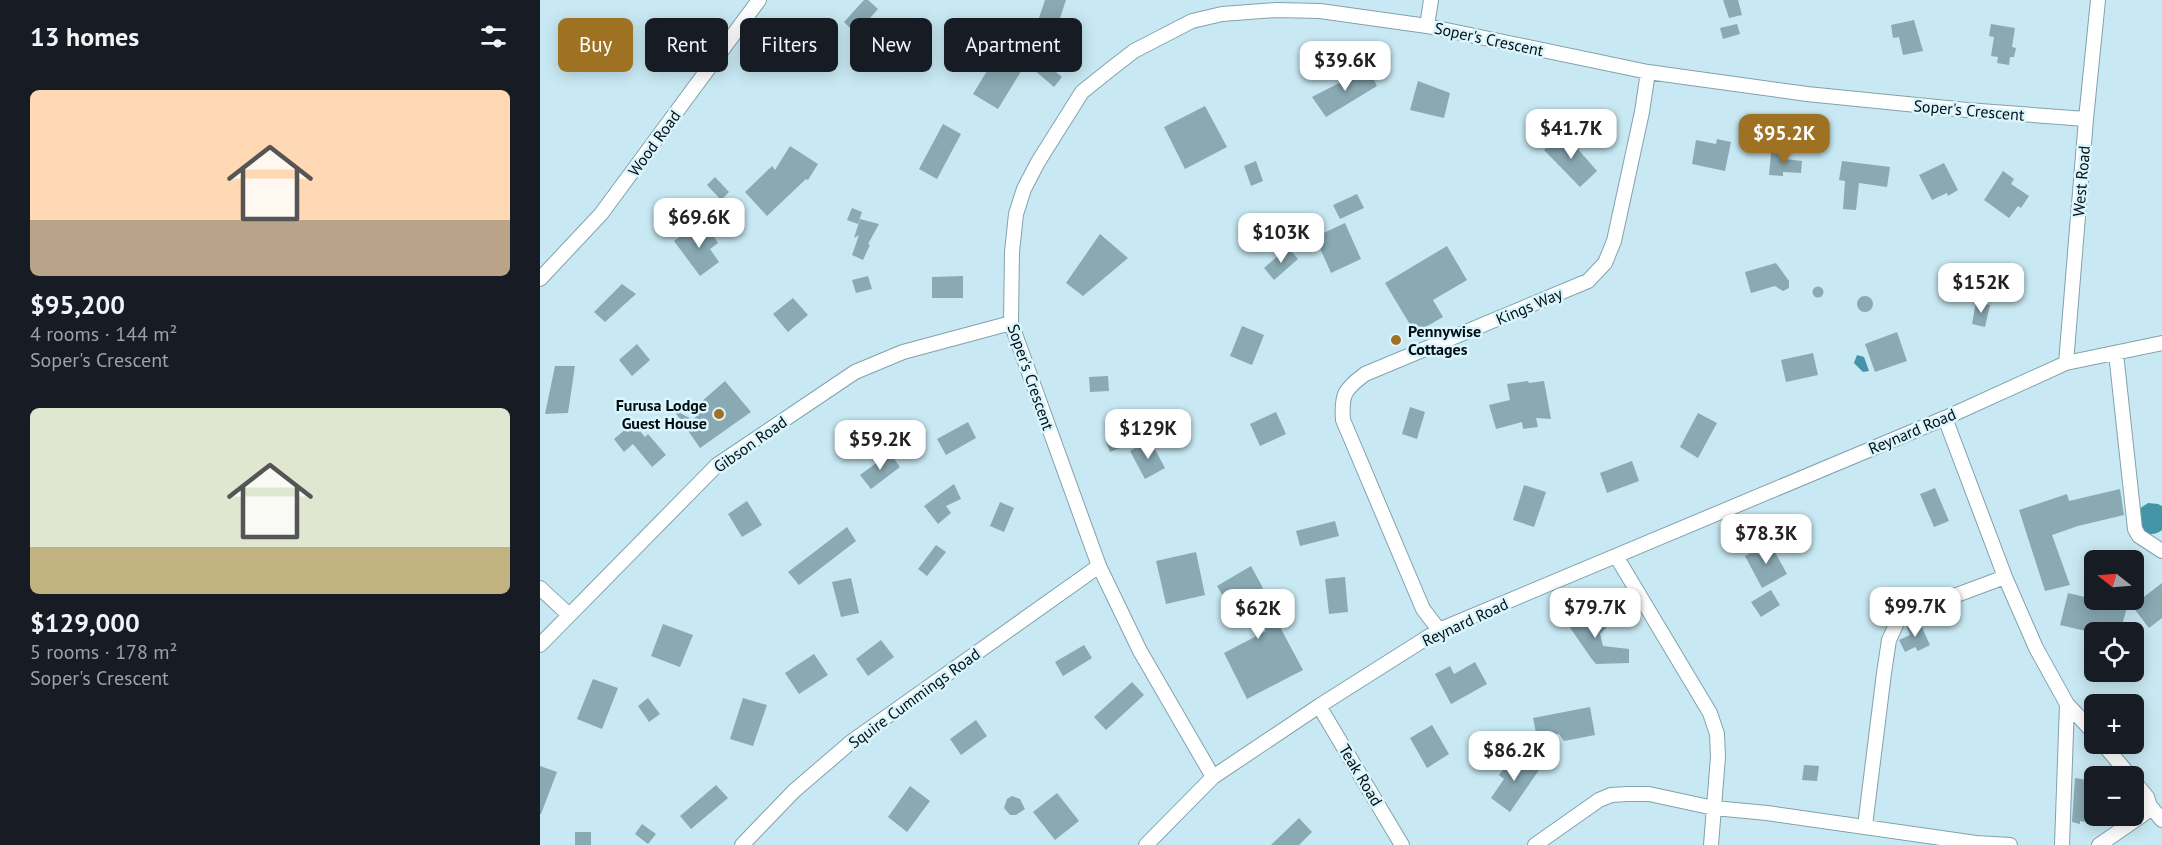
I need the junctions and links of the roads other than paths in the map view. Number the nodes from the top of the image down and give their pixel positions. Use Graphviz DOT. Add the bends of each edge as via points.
graph roads {
  1 [pos="759,0"];
  2 [pos="1431,0"];
  3 [pos="2098,0"];
  4 [pos="1426,26"];
  5 [pos="1648,72"];
  6 [pos="2086,119"];
  7 [pos="540,279"];
  8 [pos="1011,323"];
  9 [pos="2162,344"];
  10 [pos="2116,353"];
  11 [pos="2066,363"];
  12 [pos="1945,418"];
  13 [pos="2162,551"];
  14 [pos="1616,556"];
  15 [pos="1099,566"];
  16 [pos="2005,577"];
  17 [pos="540,588"];
  18 [pos="568,614"];
  19 [pos="1439,630"];
  20 [pos="540,645"];
  21 [pos="2067,704"];
  22 [pos="1319,706"];
  23 [pos="2084,722"];
  24 [pos="2112,754"];
  25 [pos="2122,766"];
  26 [pos="1213,777"];
  27 [pos="2144,793"];
  28 [pos="2150,806"];
  29 [pos="1714,808"];
  30 [pos="2162,820"];
  31 [pos="1865,826"];
  32 [pos="742,845"];
  33 [pos="1146,845"];
  34 [pos="1402,845"];
  35 [pos="1535,845"];
  36 [pos="1711,845"];
  37 [pos="2010,845"];
  38 [pos="2062,845"];
  39 [pos="2099,845"];
  1 -- 7 [label="street, Wood Road" via="601,214"];
  2 -- 4 [label="street"];
  3 -- 6 [label="street, West Road"];
  4 -- 5 [label="street, Soper's Crescent"];
  4 -- 8 [label="street, Soper's Crescent" via="1320,11 1222,14 1192,21 1134,51 1082,92 1024,189 1016,214 1012,252"];
  5 -- 6 [label="street, Soper's Crescent" via="1807,94"];
  5 -- 19 [label="street, Kings Way" via="1614,241 1605,263 1594,275 1365,374 1348,387 1342,404 1343,420 1423,609"];
  6 -- 11 [label="street, West Road"];
  8 -- 15 [label="street, Soper's Crescent"];
  8 -- 18 [label="street, Gibson Road" via="903,352 855,372 717,465"];
  9 -- 10 [label="street, Reynard Road"];
  10 -- 11 [label="street, Reynard Road"];
  10 -- 13 [label="street" via="2135,529"];
  11 -- 12 [label="street, Reynard Road"];
  12 -- 14 [label="street, Reynard Road"];
  12 -- 16 [label="street"];
  14 -- 19 [label="street, Reynard Road"];
  14 -- 29 [label="street" via="1710,714 1717,734 1718,757"];
  15 -- 26 [label="street, Soper's Crescent" via="1140,651"];
  15 -- 32 [label="street, Squire Cummings Road" via="851,742 794,791"];
  16 -- 21 [label="street" via="2036,648"];
  16 -- 31 [label="street" via="1900,616 1887,651"];
  17 -- 18 [label="street"];
  18 -- 20 [label="street, Gibson Road"];
  19 -- 22 [label="street, Reynard Road"];
  21 -- 23 [label="street"];
  21 -- 38 [label="street"];
  22 -- 26 [label="street, Reynard Road"];
  22 -- 34 [label="street, Teak Road"];
  24 -- 25 [label="street"];
  26 -- 33 [label="street, Reynard Road"];
  27 -- 28 [label="street"];
  28 -- 30 [label="street"];
  28 -- 39 [label="street"];
  29 -- 31 [label="street"];
  29 -- 35 [label="street" via="1649,794 1611,795"];
  29 -- 36 [label="street"];
  31 -- 37 [label="street"];
}
